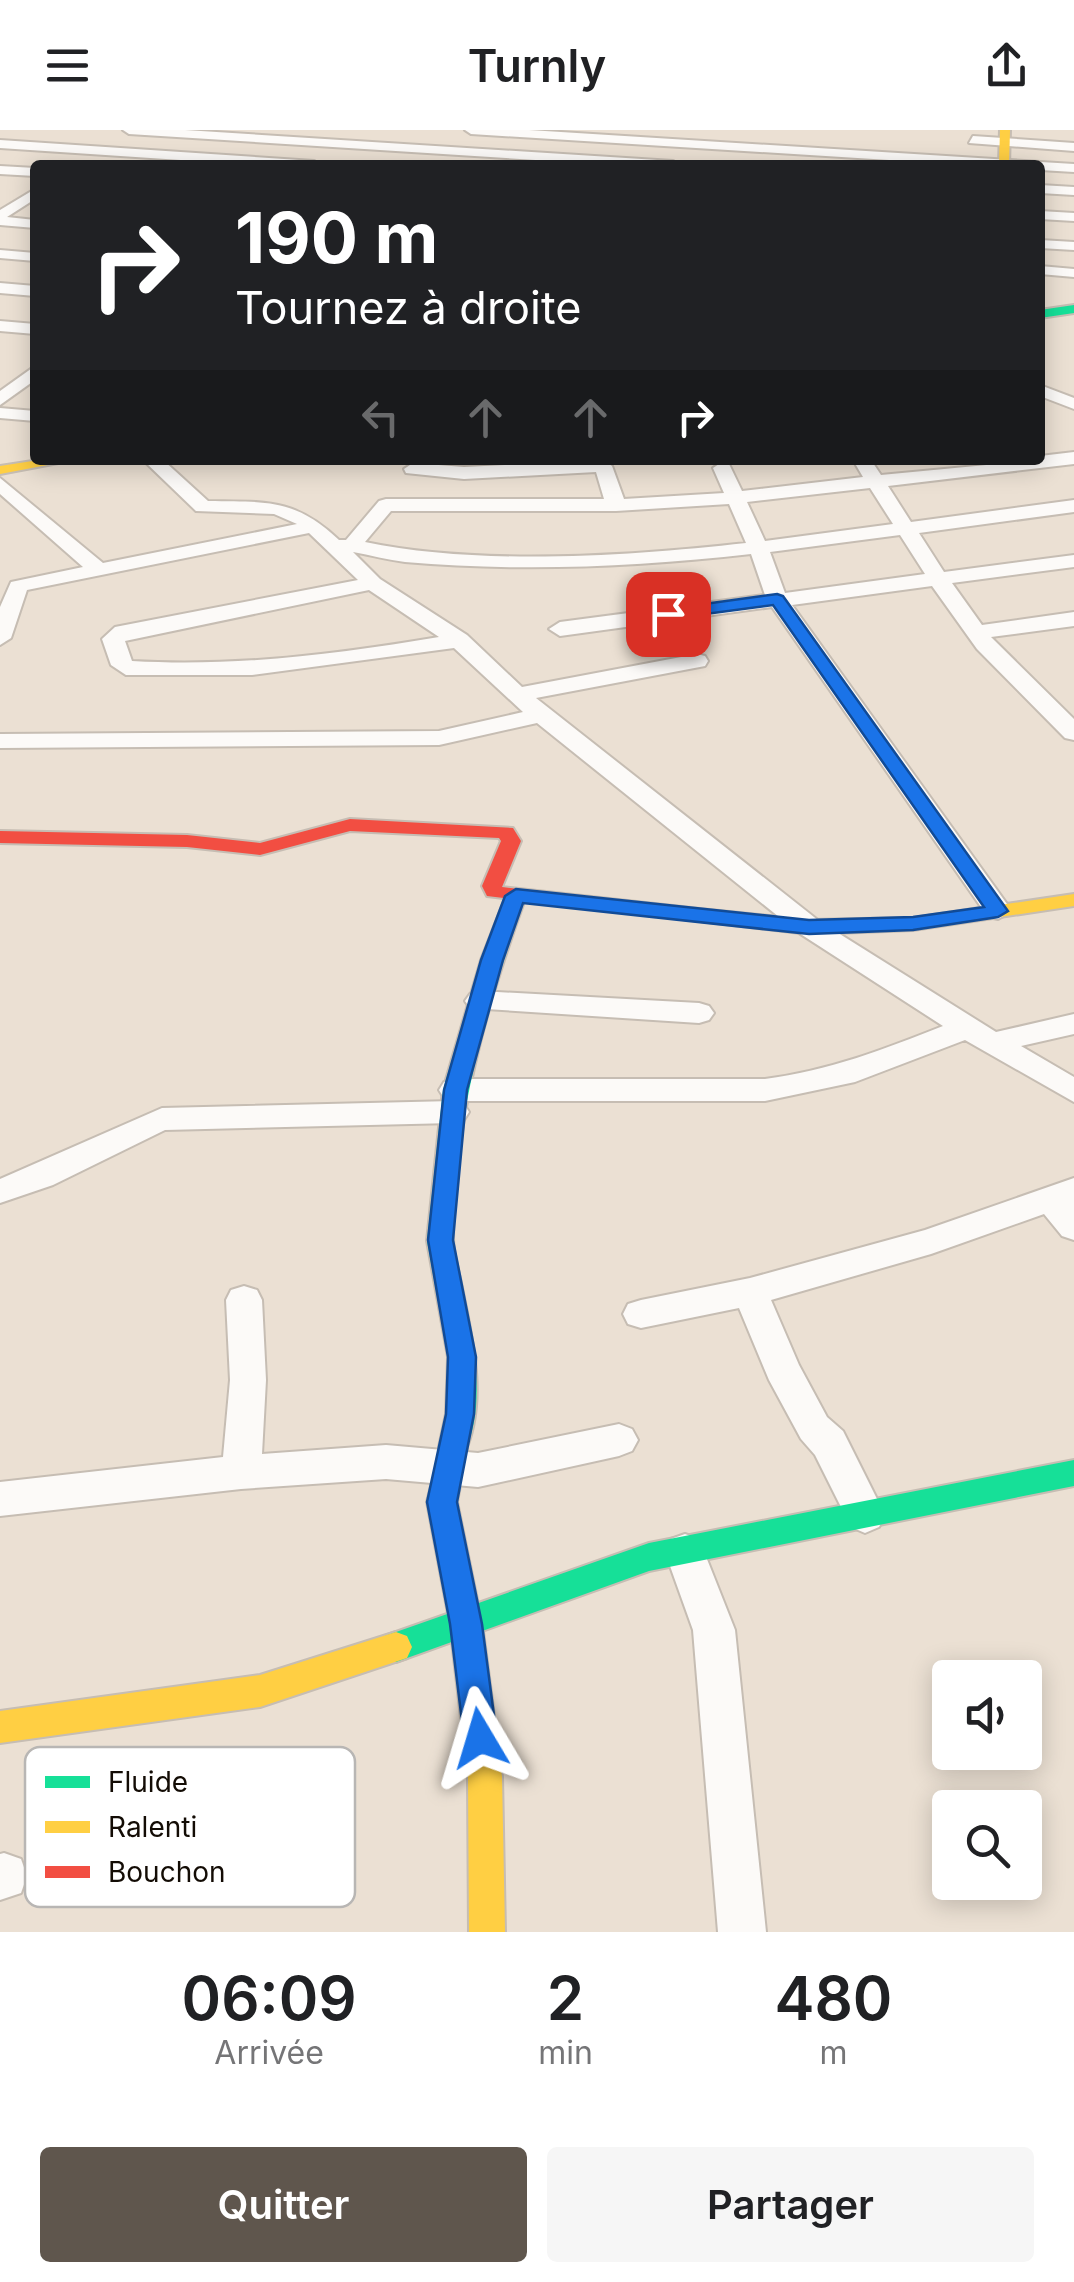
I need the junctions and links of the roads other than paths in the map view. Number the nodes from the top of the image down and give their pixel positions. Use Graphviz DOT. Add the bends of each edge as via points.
graph roads {
  1 [pos="132,130"];
  2 [pos="328,130"];
  3 [pos="470,130"];
  4 [pos="653,136"];
  5 [pos="949,139"];
  6 [pos="314,142"];
  7 [pos="0,144"];
  8 [pos="1074,147"];
  9 [pos="101,150"];
  10 [pos="1004,150"];
  11 [pos="86,160"];
  12 [pos="234,160"];
  13 [pos="292,160"];
  14 [pos="576,160"];
  15 [pos="637,160"];
  16 [pos="1045,166"];
  17 [pos="1074,168"];
  18 [pos="0,170"];
  19 [pos="30,172"];
  20 [pos="1045,189"];
  21 [pos="1074,191"];
  22 [pos="0,194"];
  23 [pos="30,195"];
  24 [pos="30,198"];
  25 [pos="1045,214"];
  26 [pos="1074,217"];
  27 [pos="0,219"];
  28 [pos="30,223"];
  29 [pos="1045,244"];
  30 [pos="1074,246"];
  31 [pos="0,254"];
  32 [pos="30,257"];
  33 [pos="1045,270"];
  34 [pos="1074,273"];
  35 [pos="0,288"];
  36 [pos="30,291"];
  37 [pos="1074,309"];
  38 [pos="1045,313"];
  39 [pos="0,326"];
  40 [pos="30,329"];
  41 [pos="29,369"];
  42 [pos="1045,394"];
  43 [pos="0,400"];
  44 [pos="1068,410"];
  45 [pos="0,412"];
  46 [pos="30,415"];
  47 [pos="1074,458"];
  48 [pos="1045,461"];
  49 [pos="34,465"];
  50 [pos="157,465"];
  51 [pos="415,465"];
  52 [pos="572,465"];
  53 [pos="604,465"];
  54 [pos="865,465"];
  55 [pos="1010,465"];
  56 [pos="722,468"];
  57 [pos="0,470"];
  58 [pos="874,480"];
  59 [pos="0,484"];
  60 [pos="734,498"];
  61 [pos="386,505"];
  62 [pos="616,505"];
  63 [pos="1074,506"];
  64 [pos="315,526"];
  65 [pos="908,526"];
  66 [pos="343,545"];
  67 [pos="759,549"];
  68 [pos="1074,562"];
  69 [pos="99,570"];
  70 [pos="938,578"];
  71 [pos="373,582"];
  72 [pos="777,599"];
  73 [pos="1074,619"];
  74 [pos="560,629"];
  75 [pos="979,632"];
  76 [pos="0,638"];
  77 [pos="459,640"];
  78 [pos="697,661"];
  79 [pos="517,695"];
  80 [pos="546,714"];
  81 [pos="1074,733"];
  82 [pos="0,741"];
  83 [pos="0,836"];
  84 [pos="516,896"];
  85 [pos="1074,900"];
  86 [pos="998,911"];
  87 [pos="809,927"];
  88 [pos="480,1001"];
  89 [pos="699,1013"];
  90 [pos="1074,1024"];
  91 [pos="980,1035"];
  92 [pos="1074,1090"];
  93 [pos="454,1101"];
  94 [pos="0,1190"];
  95 [pos="1062,1194"];
  96 [pos="1074,1227"];
  97 [pos="750,1292"];
  98 [pos="244,1300"];
  99 [pos="642,1314"];
  100 [pos="619,1440"];
  101 [pos="450,1469"];
  102 [pos="241,1472"];
  103 [pos="1074,1473"];
  104 [pos="0,1499"];
  105 [pos="865,1515"];
  106 [pos="685,1552"];
  107 [pos="466,1624"];
  108 [pos="0,1727"];
  109 [pos="487,1932"];
  110 [pos="742,1932"];
  1 -- 6 [label="street"];
  1 -- 9 [label="street"];
  2 -- 6 [label="street"];
  3 -- 4 [label="street"];
  4 -- 10 [label="street"];
  4 -- 15 [label="street"];
  5 -- 10 [label="street"];
  6 -- 13 [label="street"];
  6 -- 14 [label="street"];
  7 -- 9 [label="street"];
  8 -- 10 [label="street"];
  9 -- 11 [label="street"];
  9 -- 12 [label="street"];
  16 -- 17 [label="street"];
  18 -- 19 [label="street"];
  20 -- 21 [label="street"];
  22 -- 23 [label="street"];
  24 -- 27 [label="street"];
  25 -- 26 [label="street"];
  27 -- 28 [label="street"];
  29 -- 30 [label="street"];
  31 -- 32 [label="street"];
  33 -- 34 [label="street"];
  35 -- 36 [label="street"];
  37 -- 38 [label="street"];
  39 -- 40 [label="street"];
  41 -- 43 [label="street"];
  42 -- 44 [label="street"];
  45 -- 46 [label="street"];
  47 -- 48 [label="street"];
  49 -- 57 [label="street"];
  50 -- 64 [label="street" via="203,507 277,508"];
  51 -- 52 [label="street" via="464,472"];
  51 -- 61 [label="street"];
  53 -- 62 [label="street"];
  54 -- 58 [label="street"];
  55 -- 58 [label="street"];
  56 -- 60 [label="street"];
  58 -- 60 [label="street"];
  58 -- 65 [label="street"];
  59 -- 69 [label="street"];
  60 -- 62 [label="street"];
  60 -- 67 [label="street"];
  61 -- 62 [label="street"];
  61 -- 66 [label="street"];
  63 -- 65 [label="street"];
  64 -- 66 [label="street"];
  64 -- 69 [label="street"];
  65 -- 67 [label="street"];
  65 -- 70 [label="street"];
  66 -- 67 [label="street" via="396,555 513,560"];
  66 -- 71 [label="street"];
  67 -- 72 [label="street"];
  68 -- 70 [label="street"];
  69 -- 76 [label="street" via="18,586"];
  70 -- 72 [label="street"];
  70 -- 75 [label="street"];
  71 -- 77 [label="street"];
  71 -- 77 [label="street" via="112,639 126,668 213,670 336,661"];
  72 -- 74 [label="street"];
  72 -- 86 [label="street"];
  73 -- 75 [label="street"];
  75 -- 81 [label="street"];
  77 -- 79 [label="street"];
  78 -- 79 [label="street"];
  79 -- 80 [label="street"];
  80 -- 82 [label="street" via="439,738"];
  80 -- 87 [label="street"];
  83 -- 84 [label="street" via="260,849 350,825 506,832 511,841 492,886"];
  84 -- 87 [label="street"];
  84 -- 88 [label="street"];
  85 -- 86 [label="street"];
  86 -- 87 [label="street" via="913,924"];
  87 -- 91 [label="street"];
  88 -- 89 [label="street"];
  88 -- 93 [label="street"];
  90 -- 91 [label="street"];
  91 -- 92 [label="street"];
  91 -- 93 [label="street" via="807,1086"];
  93 -- 94 [label="street" via="162,1119"];
  93 -- 101 [label="street" via="440,1240 462,1357"];
  95 -- 96 [label="street"];
  95 -- 97 [label="street"];
  97 -- 99 [label="street"];
  97 -- 105 [label="street" via="782,1369"];
  98 -- 102 [label="street" via="248,1380"];
  100 -- 101 [label="street" via="478,1470"];
  101 -- 102 [label="street" via="386,1462"];
  101 -- 107 [label="street" via="442,1502"];
  102 -- 104 [label="street"];
  103 -- 105 [label="street"];
  105 -- 106 [label="street"];
  106 -- 107 [label="street" via="649,1557"];
  106 -- 110 [label="street" via="714,1630"];
  107 -- 108 [label="street" via="260,1691"];
  107 -- 109 [label="street" via="485,1777"];
}
